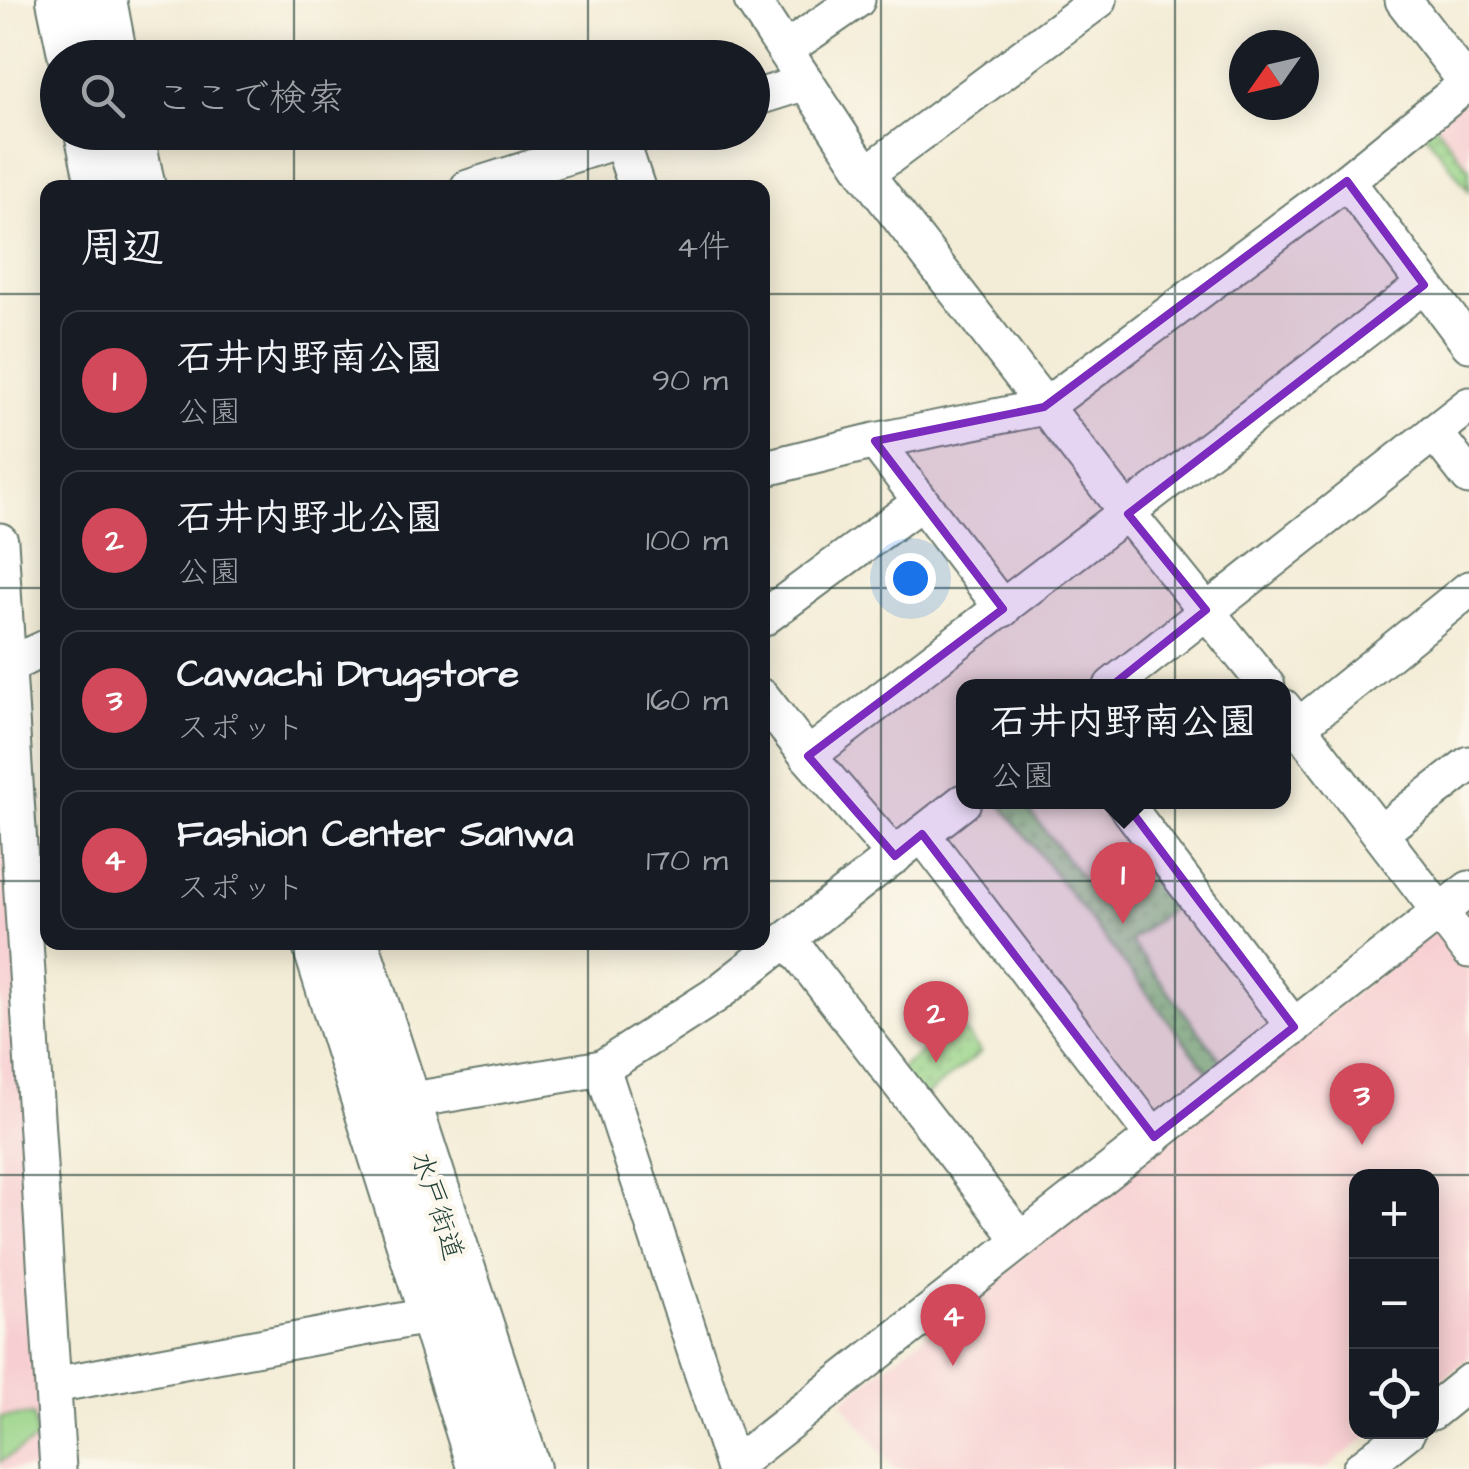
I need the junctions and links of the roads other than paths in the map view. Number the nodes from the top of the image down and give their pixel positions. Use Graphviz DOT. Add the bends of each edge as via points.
graph roads {
  1 [pos="62,0"];
  2 [pos="101,0"];
  3 [pos="752,0"];
  4 [pos="857,0"];
  5 [pos="1099,0"];
  6 [pos="1403,0"];
  7 [pos="70,40"];
  8 [pos="109,40"];
  9 [pos="786,50"];
  10 [pos="806,82"];
  11 [pos="1468,83"];
  12 [pos="770,93"];
  13 [pos="94,150"];
  14 [pos="132,150"];
  15 [pos="589,150"];
  16 [pos="634,150"];
  17 [pos="866,174"];
  18 [pos="100,180"];
  19 [pos="138,180"];
  20 [pos="493,180"];
  21 [pos="636,180"];
  22 [pos="1347,181"];
  23 [pos="1424,285"];
  24 [pos="1469,344"];
  25 [pos="1469,405"];
  26 [pos="1044,406"];
  27 [pos="1434,432"];
  28 [pos="875,441"];
  29 [pos="770,467"];
  30 [pos="1469,477"];
  31 [pos="921,502"];
  32 [pos="1128,514"];
  33 [pos="0,541"];
  34 [pos="1469,589"];
  35 [pos="1003,609"];
  36 [pos="1206,610"];
  37 [pos="770,613"];
  38 [pos="40,651"];
  39 [pos="4,667"];
  40 [pos="1121,679"];
  41 [pos="1261,679"];
  42 [pos="770,707"];
  43 [pos="1291,717"];
  44 [pos="808,756"];
  45 [pos="1469,764"];
  46 [pos="956,807"];
  47 [pos="1129,809"];
  48 [pos="1380,833"];
  49 [pos="908,845"];
  50 [pos="1469,889"];
  51 [pos="1440,912"];
  52 [pos="788,938"];
  53 [pos="319,950"];
  54 [pos="355,950"];
  55 [pos="1469,950"];
  56 [pos="1294,1028"];
  57 [pos="602,1068"];
  58 [pos="386,1105"];
  59 [pos="1154,1136"];
  60 [pos="1020,1240"];
  61 [pos="450,1308"];
  62 [pos="1469,1382"];
  63 [pos="54,1385"];
  64 [pos="1439,1406"];
  65 [pos="1398,1439"];
  66 [pos="734,1468"];
  67 [pos="58,1469"];
  68 [pos="483,1469"];
  69 [pos="524,1469"];
  70 [pos="1360,1469"];
  1 -- 7 [label="highway"];
  2 -- 8 [label="highway"];
  3 -- 9 [label="street"];
  4 -- 9 [label="street"];
  5 -- 17 [label="street"];
  6 -- 11 [label="street"];
  9 -- 10 [label="street"];
  10 -- 12 [label="street"];
  10 -- 17 [label="street"];
  11 -- 22 [label="street"];
  13 -- 18 [label="highway"];
  14 -- 19 [label="highway"];
  15 -- 20 [label="street"];
  16 -- 21 [label="street"];
  17 -- 26 [label="street"];
  22 -- 23 [label="street"];
  22 -- 26 [label="street"];
  23 -- 24 [label="street"];
  23 -- 32 [label="street"];
  25 -- 27 [label="street"];
  26 -- 28 [label="street"];
  26 -- 32 [label="street"];
  27 -- 30 [label="street"];
  27 -- 36 [label="street"];
  28 -- 29 [label="street"];
  28 -- 31 [label="street"];
  31 -- 35 [label="street"];
  31 -- 37 [label="street"];
  32 -- 35 [label="street"];
  32 -- 36 [label="street"];
  33 -- 39 [label="street"];
  34 -- 43 [label="street"];
  35 -- 44 [label="street"];
  36 -- 40 [label="street"];
  36 -- 41 [label="street"];
  38 -- 39 [label="street"];
  39 -- 63 [label="street"];
  42 -- 44 [label="street"];
  43 -- 48 [label="street"];
  44 -- 49 [label="street"];
  45 -- 48 [label="street"];
  46 -- 49 [label="street"];
  47 -- 56 [label="street"];
  48 -- 51 [label="street"];
  49 -- 52 [label="street"];
  49 -- 59 [label="street"];
  50 -- 51 [label="street"];
  51 -- 55 [label="street"];
  51 -- 56 [label="street"];
  52 -- 57 [label="street" via="714,996"];
  52 -- 60 [label="street"];
  53 -- 58 [label="highway, 水戸街道"];
  54 -- 58 [label="highway, 水戸街道"];
  56 -- 59 [label="street"];
  57 -- 58 [label="street"];
  57 -- 66 [label="street"];
  58 -- 61 [label="highway, 水戸街道"];
  59 -- 60 [label="street"];
  60 -- 66 [label="street"];
  61 -- 63 [label="street"];
  61 -- 68 [label="highway, 水戸街道"];
  61 -- 69 [label="highway, 水戸街道"];
  62 -- 64 [label="street"];
  63 -- 67 [label="street"];
  65 -- 70 [label="street"];
}
